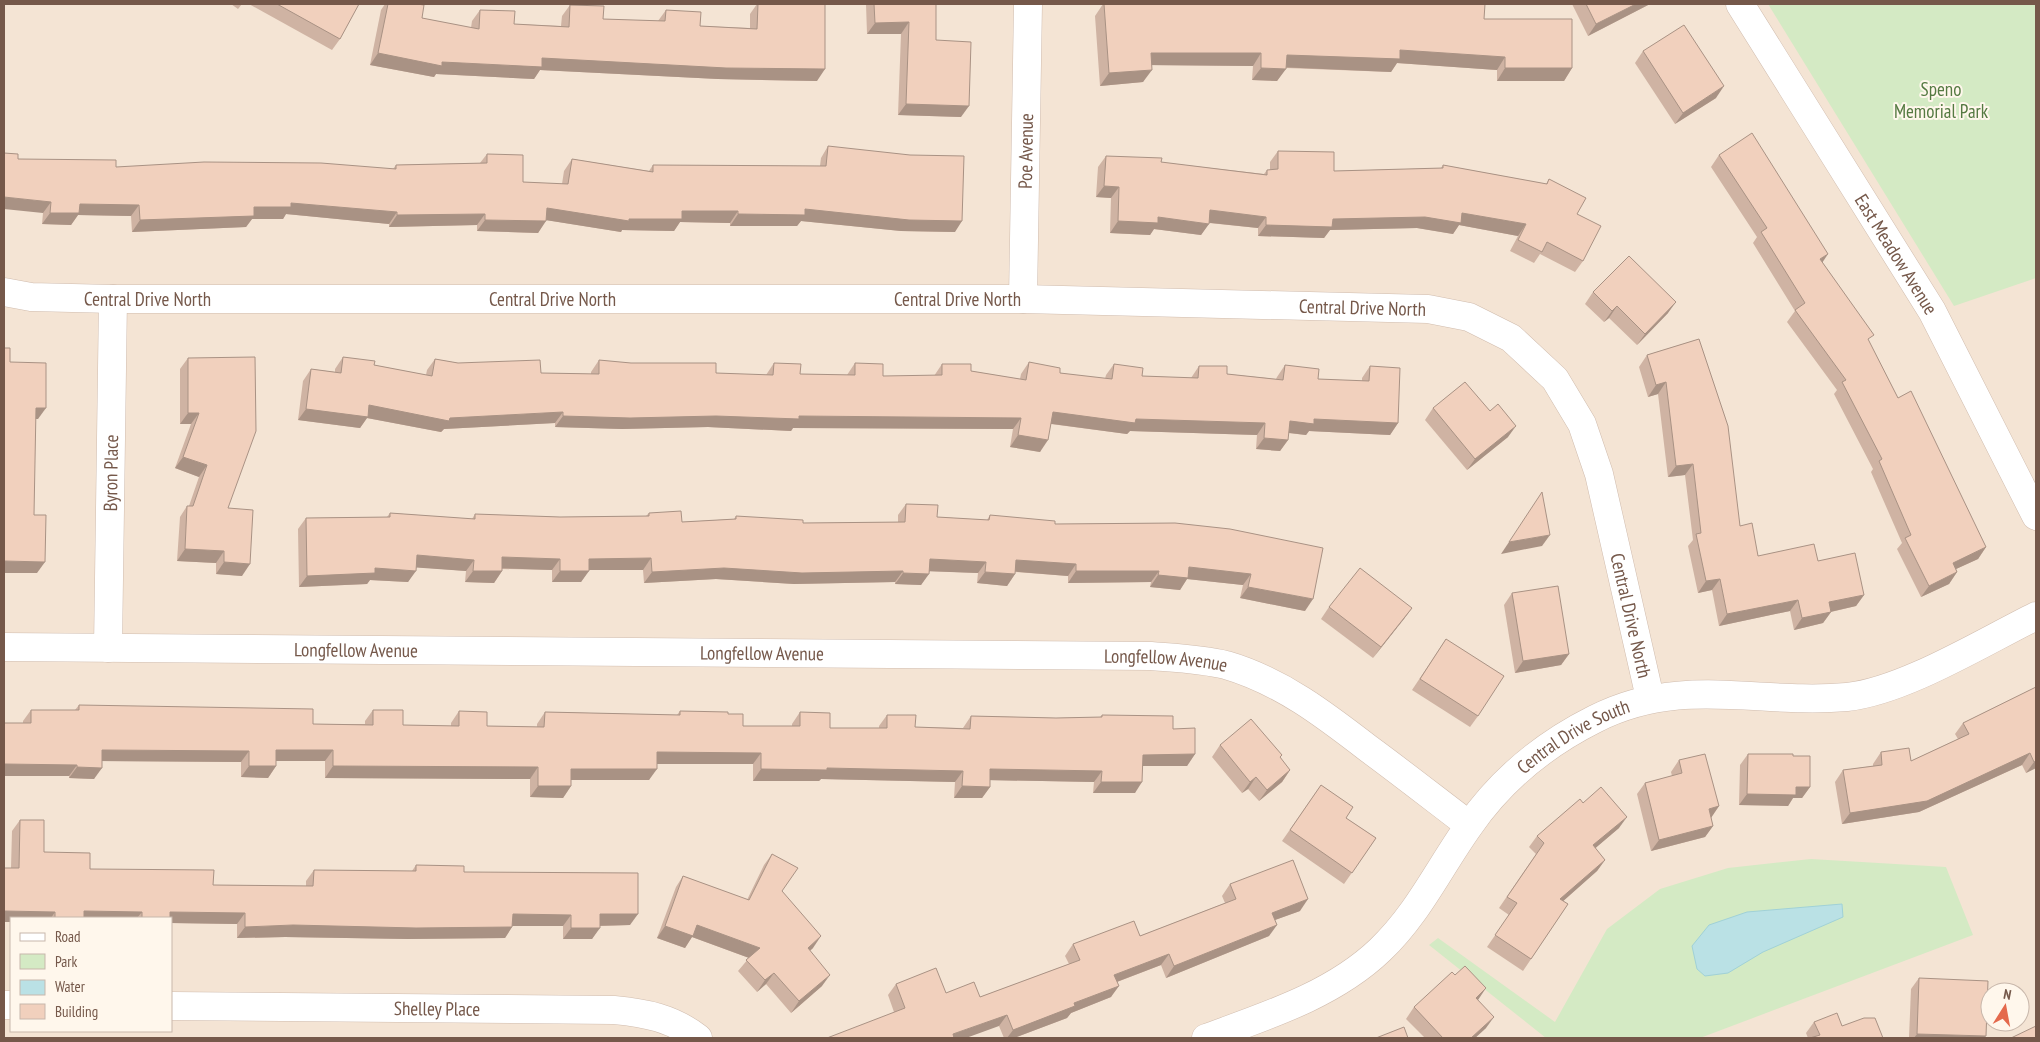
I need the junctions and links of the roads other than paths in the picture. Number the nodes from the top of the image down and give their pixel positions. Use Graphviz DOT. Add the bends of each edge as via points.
graph roads {
  1 [pos="1028,4"];
  2 [pos="1740,4"];
  3 [pos="4,292"];
  4 [pos="113,299"];
  5 [pos="1023,300"];
  6 [pos="2036,516"];
  7 [pos="2036,616"];
  8 [pos="4,647"];
  9 [pos="108,648"];
  10 [pos="1650,698"];
  11 [pos="1469,825"];
  12 [pos="172,1006"];
  13 [pos="1257,1030"];
  14 [pos="698,1038"];
  15 [pos="1206,1038"];
  1 -- 5 [label="street, Poe Avenue"];
  2 -- 6 [label="street, East Meadow Avenue" via="1932,311"];
  3 -- 4 [label="street, Central Drive North" via="31,297"];
  4 -- 5 [label="street, Central Drive North"];
  4 -- 9 [label="street, Byron Place"];
  5 -- 10 [label="street, Central Drive North" via="1428,309 1468,317 1511,338 1555,379 1582,424 1599,474"];
  7 -- 10 [label="street, Central Drive South" via="1907,680 1866,694 1823,698 1694,693"];
  8 -- 9 [label="street, Longfellow Avenue"];
  9 -- 11 [label="street, Longfellow Avenue" via="1189,659 1225,665 1256,675 1286,690 1316,708"];
  10 -- 11 [label="street, Central Drive South" via="1598,717 1558,739 1506,782"];
  11 -- 13 [label="street, Central Drive South" via="1422,900 1378,952 1337,983"];
  12 -- 14 [label="street, Shelley Place" via="614,1010 656,1015"];
  13 -- 15 [label="street, Central Drive South"];
}
